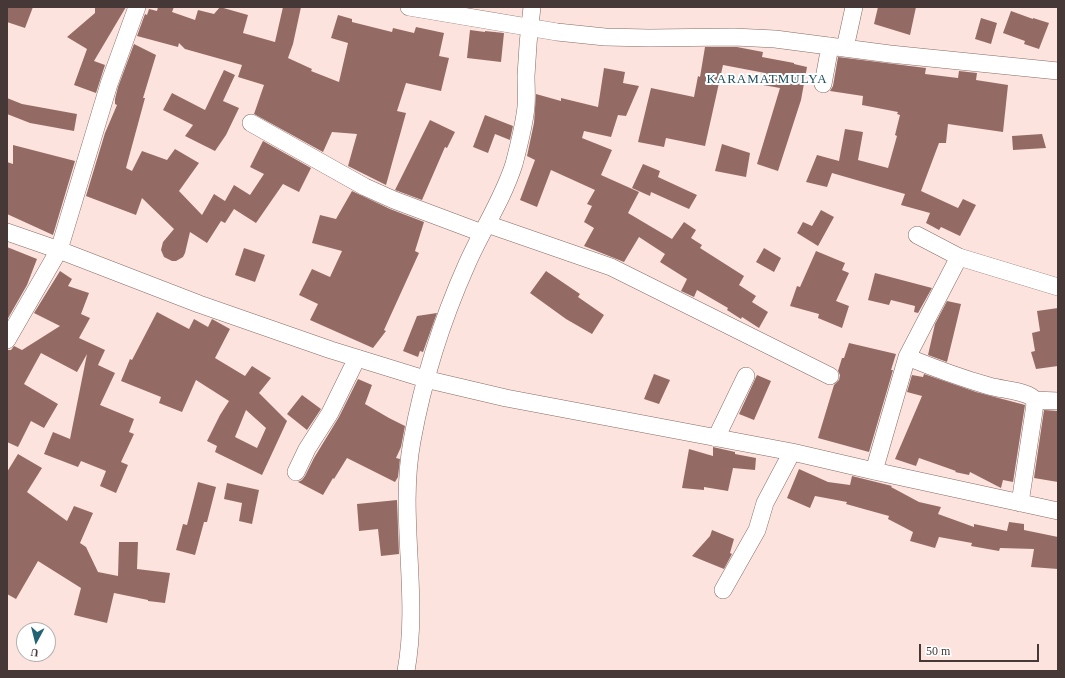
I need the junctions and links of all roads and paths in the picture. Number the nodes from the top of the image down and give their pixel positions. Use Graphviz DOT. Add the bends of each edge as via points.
graph roads {
  1 [pos="137,7"];
  2 [pos="409,7"];
  3 [pos="532,7"];
  4 [pos="854,7"];
  5 [pos="530,27"];
  6 [pos="838,47"];
  7 [pos="1058,71"];
  8 [pos="823,84"];
  9 [pos="251,123"];
  10 [pos="484,228"];
  11 [pos="7,232"];
  12 [pos="917,235"];
  13 [pos="58,250"];
  14 [pos="959,256"];
  15 [pos="1058,287"];
  16 [pos="7,340"];
  17 [pos="907,357"];
  18 [pos="357,358"];
  19 [pos="746,376"];
  20 [pos="830,376"];
  21 [pos="425,379"];
  22 [pos="1034,400"];
  23 [pos="1058,401"];
  24 [pos="716,438"];
  25 [pos="792,452"];
  26 [pos="874,471"];
  27 [pos="296,472"];
  28 [pos="1020,503"];
  29 [pos="1058,511"];
  30 [pos="723,590"];
  31 [pos="406,671"];
  1 -- 13 [label="street"];
  2 -- 5 [label="street"];
  3 -- 5 [label="street"];
  4 -- 6 [label="street"];
  5 -- 6 [label="street" via="606,37 734,37"];
  5 -- 10 [label="street" via="526,106 521,134 506,186"];
  6 -- 7 [label="street"];
  6 -- 8 [label="street"];
  9 -- 10 [label="street" via="365,187 394,200"];
  10 -- 20 [label="street" via="611,267"];
  10 -- 21 [label="street" via="448,310"];
  11 -- 13 [label="street"];
  12 -- 14 [label="street"];
  13 -- 16 [label="street"];
  13 -- 18 [label="street" via="199,304"];
  14 -- 15 [label="street"];
  14 -- 17 [label="street"];
  17 -- 22 [label="street" via="990,387 1022,393"];
  17 -- 26 [label="street"];
  18 -- 21 [label="street"];
  18 -- 27 [label="street" via="330,413"];
  19 -- 24 [label="street"];
  21 -- 24 [label="street" via="506,398"];
  21 -- 31 [label="street" via="411,443 407,484 410,648"];
  22 -- 23 [label="street"];
  22 -- 28 [label="street"];
  24 -- 25 [label="street"];
  25 -- 26 [label="street"];
  25 -- 30 [label="street" via="765,502 760,523"];
  26 -- 28 [label="street"];
  28 -- 29 [label="street"];
}
